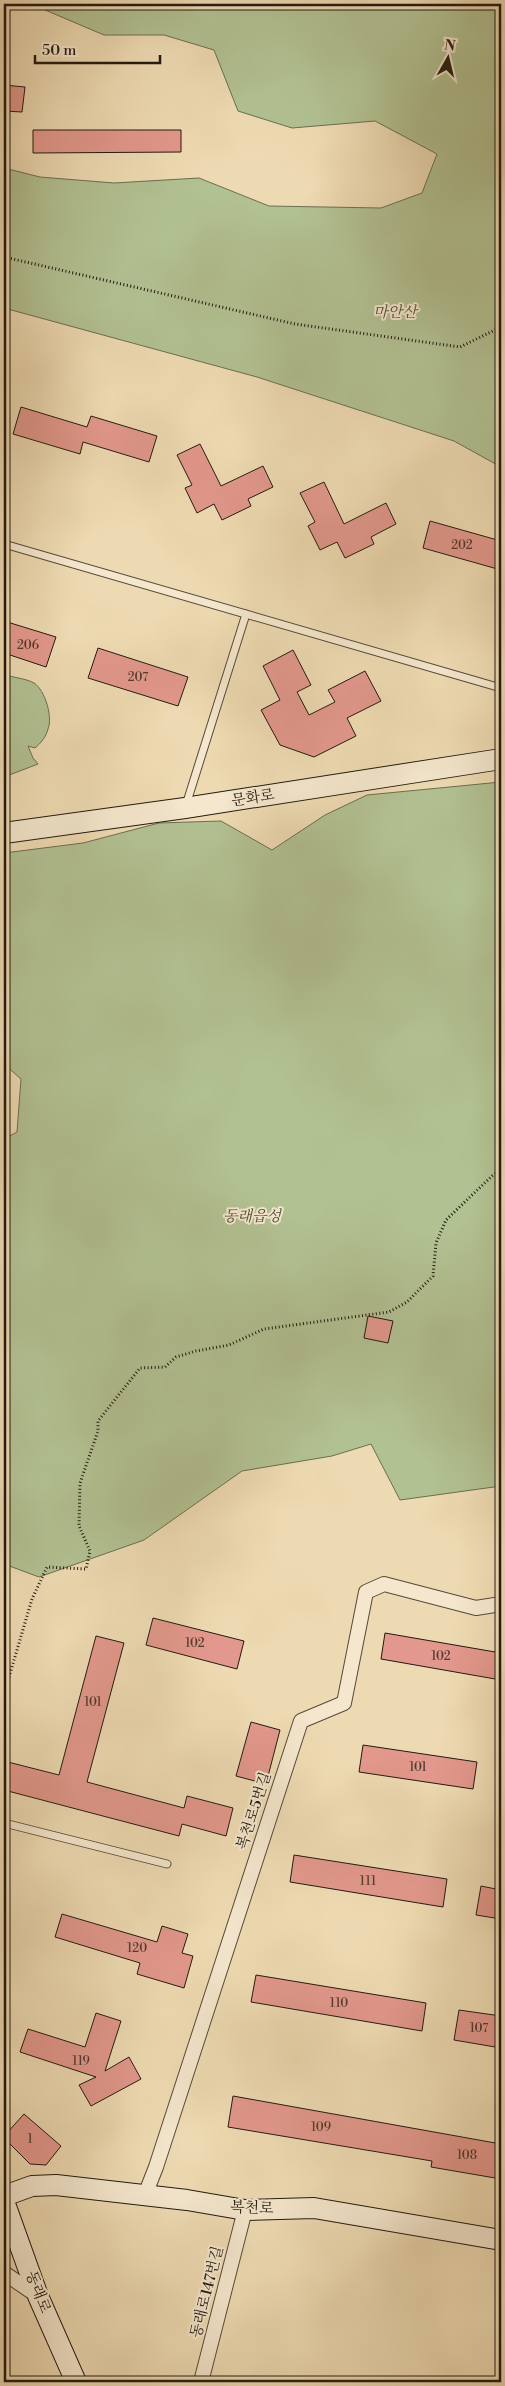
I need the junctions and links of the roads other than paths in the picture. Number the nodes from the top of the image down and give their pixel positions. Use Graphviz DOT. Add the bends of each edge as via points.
graph roads {
  1 [pos="4,544"];
  2 [pos="246,614"];
  3 [pos="501,688"];
  4 [pos="501,759"];
  5 [pos="185,808"];
  6 [pos="4,833"];
  7 [pos="501,1604"];
  8 [pos="4,1823"];
  9 [pos="167,1864"];
  10 [pos="145,2195"];
  11 [pos="4,2196"];
  12 [pos="4,2201"];
  13 [pos="245,2210"];
  14 [pos="9,2231"];
  15 [pos="501,2240"];
  16 [pos="4,2273"];
  17 [pos="38,2296"];
  18 [pos="76,2382"];
  19 [pos="201,2382"];
  1 -- 2 [label="lane"];
  2 -- 3 [label="lane"];
  2 -- 5 [label="lane"];
  4 -- 5 [label="street, 문화로"];
  5 -- 6 [label="street, 문화로"];
  7 -- 10 [label="street, 복천로5번길" via="476,1608 384,1584 366,1592 344,1703 301,1721"];
  8 -- 9 [label="lane"];
  10 -- 11 [label="street, 복천로" via="56,2185 32,2186"];
  10 -- 13 [label="street, 복천로"];
  12 -- 14 [label="street, 동래로"];
  13 -- 15 [label="street, 복천로" via="314,2208"];
  13 -- 19 [label="street, 동래로147번길"];
  14 -- 17 [label="street, 동래로"];
  16 -- 17 [label="street"];
  17 -- 18 [label="street, 동래로"];
}
